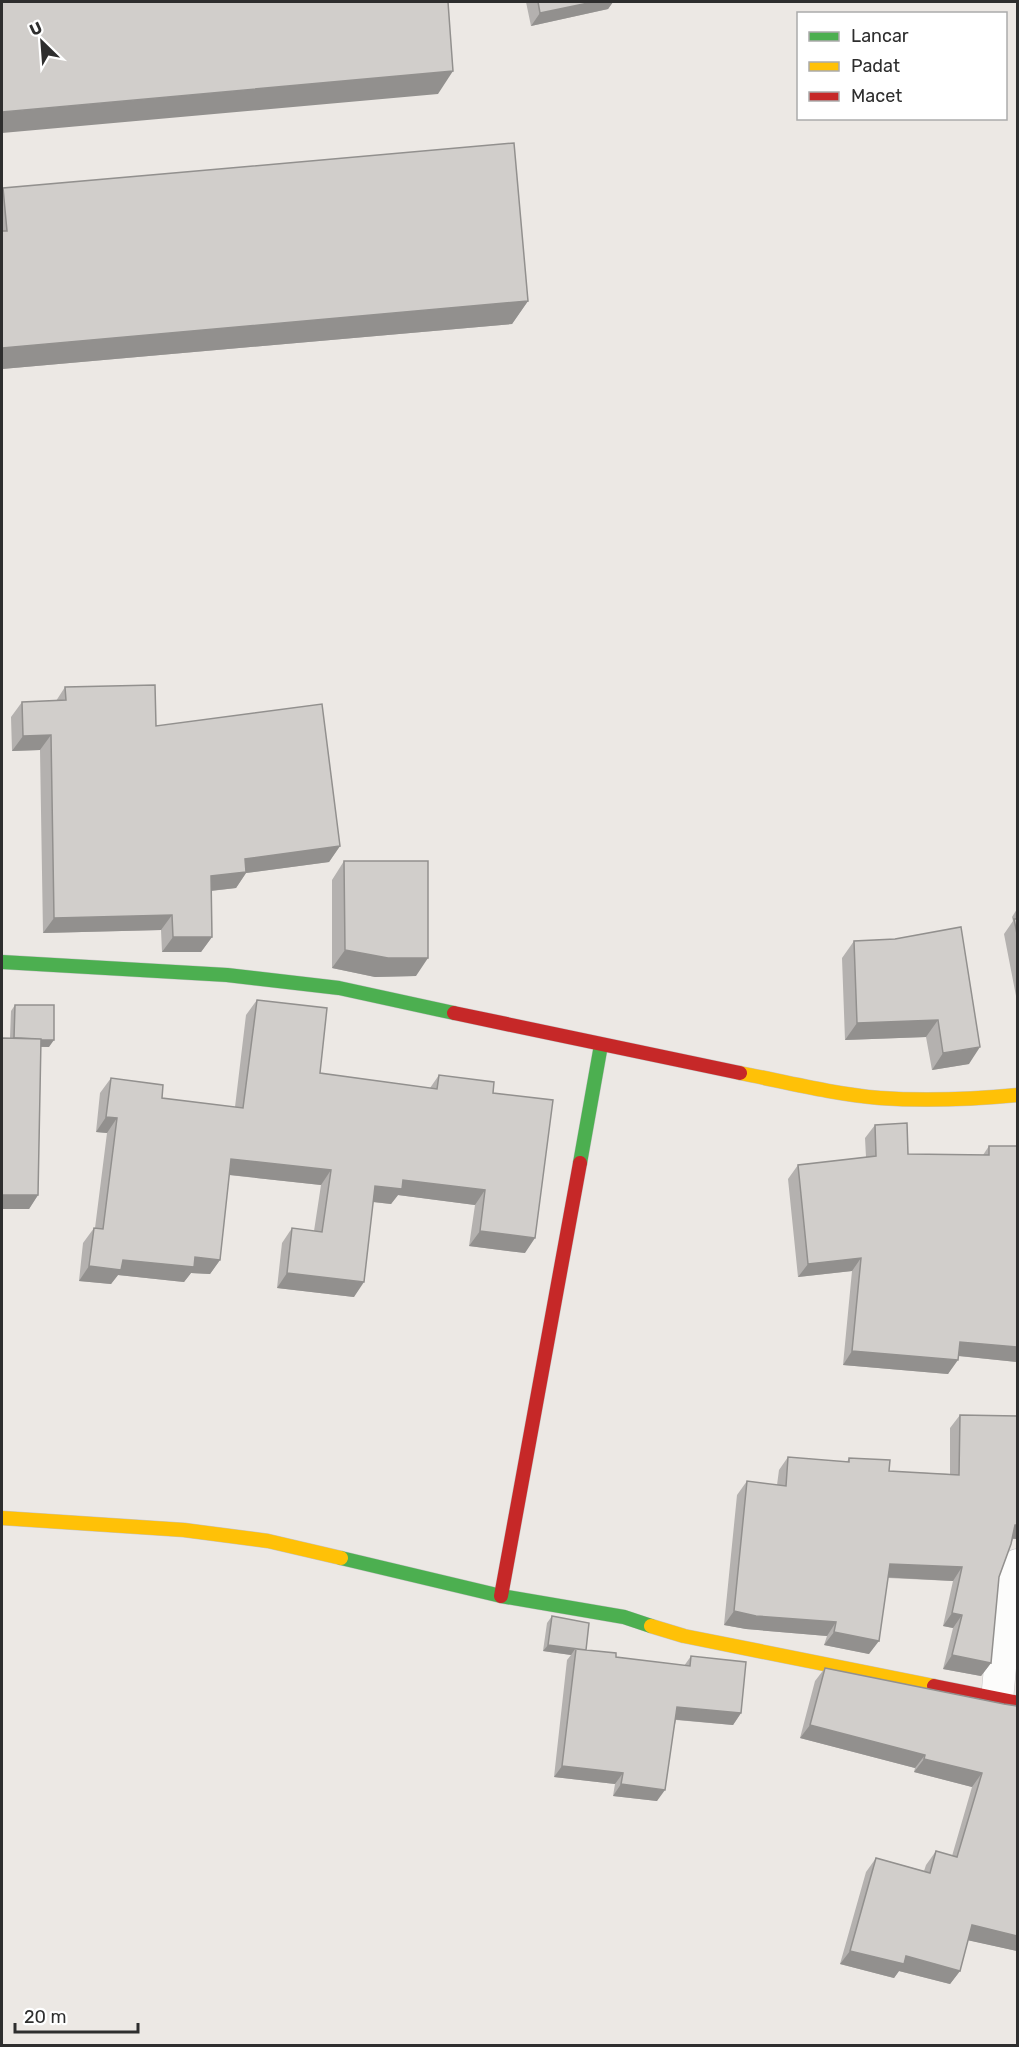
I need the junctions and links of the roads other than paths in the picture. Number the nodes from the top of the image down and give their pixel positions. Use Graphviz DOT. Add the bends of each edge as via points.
graph roads {
  1 [pos="2,962"];
  2 [pos="601,1045"];
  3 [pos="1017,1095"];
  4 [pos="2,1518"];
  5 [pos="1017,1565"];
  6 [pos="501,1596"];
  7 [pos="1007,1702"];
  1 -- 2 [label="street" via="227,975 339,988"];
  2 -- 3 [label="street" via="880,1098"];
  2 -- 6 [label="street"];
  4 -- 6 [label="street" via="184,1530 268,1541"];
  5 -- 7 [label="street" via="1007,1593"];
  6 -- 7 [label="street" via="624,1617 684,1636"];
}
